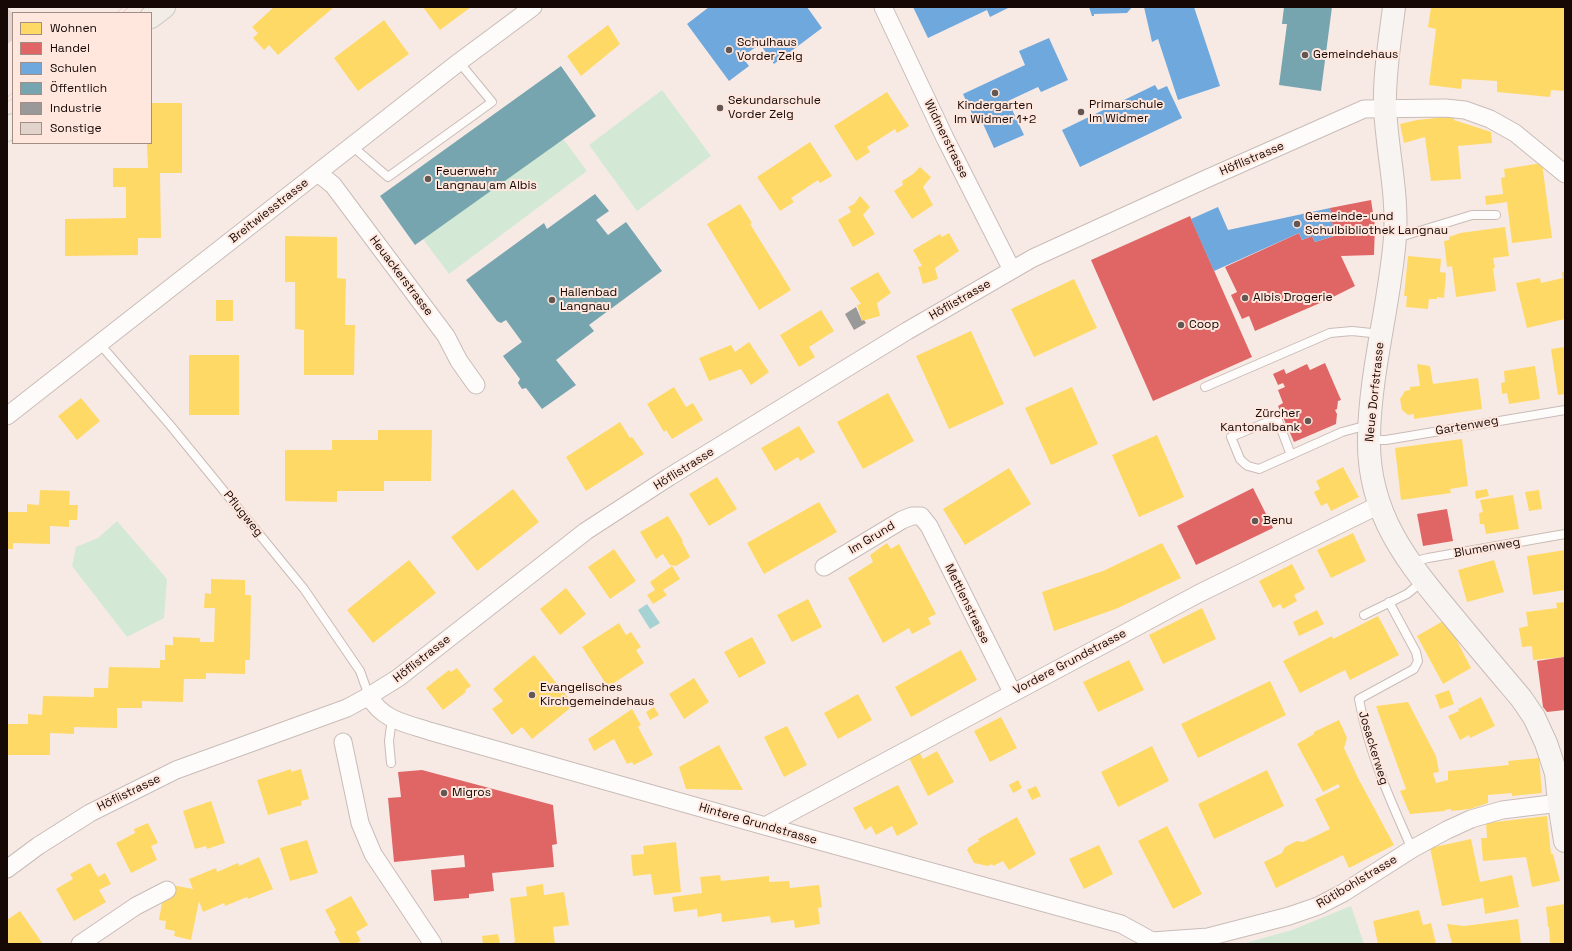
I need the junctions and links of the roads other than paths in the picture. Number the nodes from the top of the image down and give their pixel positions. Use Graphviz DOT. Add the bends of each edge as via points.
graph roads {
  1 [pos="164,7"];
  2 [pos="533,7"];
  3 [pos="883,7"];
  4 [pos="1394,7"];
  5 [pos="152,16"];
  6 [pos="459,62"];
  7 [pos="1386,109"];
  8 [pos="352,146"];
  9 [pos="318,173"];
  10 [pos="1565,174"];
  11 [pos="1496,215"];
  12 [pos="1395,236"];
  13 [pos="1012,270"];
  14 [pos="1382,334"];
  15 [pos="99,343"];
  16 [pos="476,385"];
  17 [pos="1205,387"];
  18 [pos="1565,410"];
  19 [pos="7,416"];
  20 [pos="1369,432"];
  21 [pos="1291,455"];
  22 [pos="1379,505"];
  23 [pos="921,516"];
  24 [pos="1565,534"];
  25 [pos="1410,563"];
  26 [pos="824,567"];
  27 [pos="1423,581"];
  28 [pos="1389,602"];
  29 [pos="1364,615"];
  30 [pos="1012,692"];
  31 [pos="370,696"];
  32 [pos="392,718"];
  33 [pos="343,742"];
  34 [pos="391,763"];
  35 [pos="1560,772"];
  36 [pos="1558,803"];
  37 [pos="765,826"];
  38 [pos="1565,841"];
  39 [pos="1412,849"];
  40 [pos="7,869"];
  41 [pos="167,890"];
  42 [pos="1152,943"];
  43 [pos="80,944"];
  44 [pos="433,944"];
  1 -- 5 [label="main road"];
  2 -- 6 [label="street, Breitwiesstrasse"];
  3 -- 13 [label="street, Widmerstrasse" via="945,138"];
  4 -- 7 [label="main road, Neue Dorfstrasse" via="1386,76"];
  6 -- 8 [label="street, Breitwiesstrasse"];
  6 -- 8 [label="lane" via="492,102 388,178"];
  7 -- 10 [label="street, Höflistrasse" via="1446,108 1465,110 1490,119 1515,133"];
  7 -- 12 [label="main road, Neue Dorfstrasse" via="1395,199"];
  7 -- 13 [label="street, Höflistrasse" via="1364,109 1033,258"];
  8 -- 9 [label="street, Breitwiesstrasse"];
  9 -- 15 [label="street, Breitwiesstrasse"];
  9 -- 16 [label="street, Heuackerstrasse" via="333,185 446,336"];
  11 -- 12 [label="lane" via="1472,215 1403,236"];
  12 -- 14 [label="main road, Neue Dorfstrasse"];
  13 -- 31 [label="street, Höflistrasse" via="669,477 586,531 398,678"];
  14 -- 17 [label="lane" via="1352,331 1330,333"];
  14 -- 20 [label="main road, Neue Dorfstrasse"];
  15 -- 19 [label="street, Breitwiesstrasse"];
  15 -- 31 [label="lane, Pflugweg" via="170,425 304,589 360,671"];
  18 -- 20 [label="lane, Gartenweg" via="1386,440"];
  20 -- 21 [label="lane, Gartenweg" via="1342,432"];
  20 -- 22 [label="main road, Neue Dorfstrasse" via="1371,472"];
  21 -- 21 [label="lane, Gartenweg" via="1259,469 1253,468 1240,459 1231,436 1277,418"];
  22 -- 25 [label="main road, Neue Dorfstrasse" via="1389,528"];
  22 -- 30 [label="street, Vordere Grundstrasse" via="1198,594"];
  23 -- 26 [label="street, Im Grund" via="902,520"];
  23 -- 30 [label="street, Mettlenstrasse" via="929,526"];
  24 -- 25 [label="lane, Blumenweg"];
  25 -- 27 [label="main road, Neue Dorfstrasse"];
  27 -- 28 [label="lane" via="1407,594"];
  27 -- 35 [label="main road, Neue Dorfstrasse" via="1521,698 1534,717"];
  28 -- 29 [label="lane"];
  28 -- 39 [label="lane, Josackerweg" via="1416,652 1418,661 1414,669 1359,699 1383,784"];
  30 -- 37 [label="street, Vordere Grundstrasse"];
  31 -- 32 [label="street, Hintere Grundstrasse" via="374,705"];
  31 -- 40 [label="street, Höflistrasse" via="322,718 176,770 90,813"];
  32 -- 34 [label="lane" via="389,741"];
  32 -- 37 [label="street, Hintere Grundstrasse" via="429,731"];
  33 -- 44 [label="street" via="360,823 373,854"];
  35 -- 36 [label="main road, Neue Dorfstrasse"];
  36 -- 38 [label="main road, Neue Dorfstrasse"];
  36 -- 39 [label="street, Rütibohlstrasse" via="1502,810 1471,819"];
  37 -- 42 [label="street, Hintere Grundstrasse" via="1121,924"];
  39 -- 42 [label="street, Rütibohlstrasse" via="1318,906 1290,916 1208,937"];
  41 -- 43 [label="street" via="136,906"];
}
